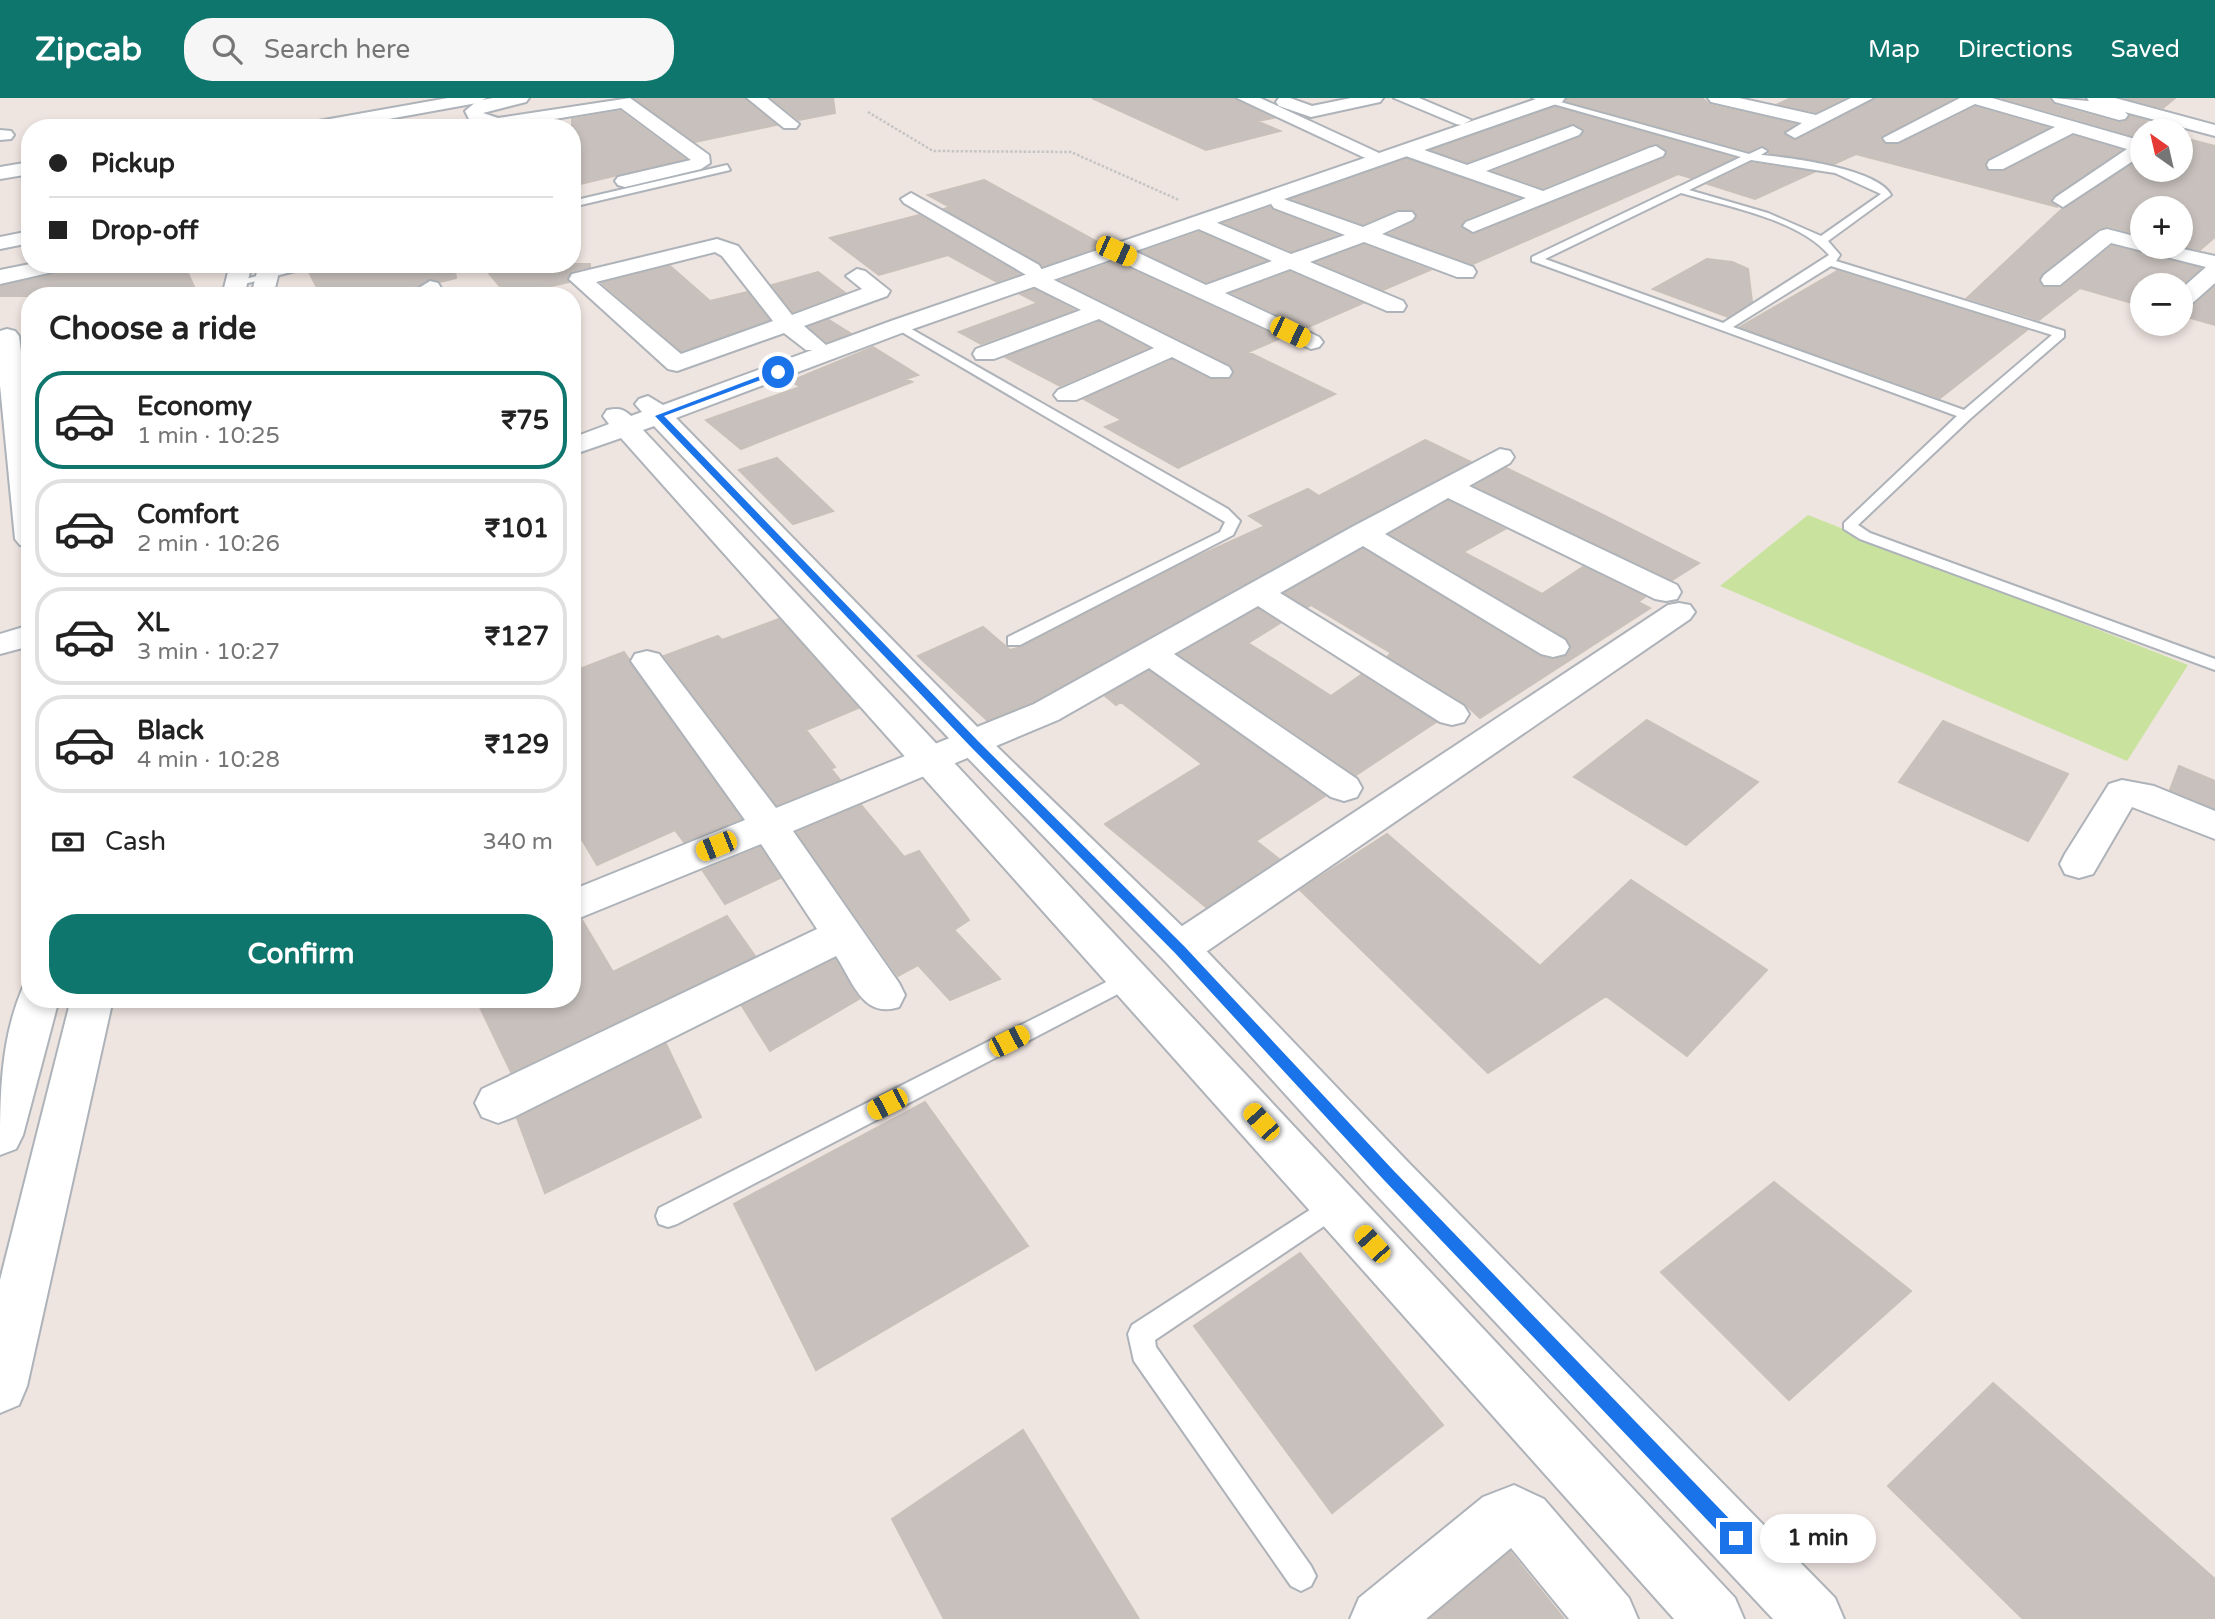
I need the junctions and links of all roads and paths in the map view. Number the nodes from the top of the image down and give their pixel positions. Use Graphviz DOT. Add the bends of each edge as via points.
graph roads {
  1 [pos="427,98"];
  2 [pos="477,98"];
  3 [pos="520,98"];
  4 [pos="756,98"];
  5 [pos="1246,98"];
  6 [pos="1281,98"];
  7 [pos="1374,98"];
  8 [pos="1402,98"];
  9 [pos="1717,98"];
  10 [pos="1773,98"];
  11 [pos="1864,98"];
  12 [pos="2099,98"];
  13 [pos="1547,99"];
  14 [pos="2070,99"];
  15 [pos="1754,107"];
  16 [pos="867,112"];
  17 [pos="321,119"];
  18 [pos="323,119"];
  19 [pos="483,119"];
  20 [pos="522,119"];
  21 [pos="2136,119"];
  22 [pos="1462,120"];
  23 [pos="1817,121"];
  24 [pos="790,124"];
  25 [pos="2070,127"];
  26 [pos="1573,131"];
  27 [pos="2215,131"];
  28 [pos="2193,137"];
  29 [pos="1892,138"];
  30 [pos="1780,140"];
  31 [pos="2215,143"];
  32 [pos="2130,144"];
  33 [pos="1407,150"];
  34 [pos="1657,152"];
  35 [pos="1370,153"];
  36 [pos="1756,154"];
  37 [pos="2130,155"];
  38 [pos="21,164"];
  39 [pos="1996,165"];
  40 [pos="0,167"];
  41 [pos="727,168"];
  42 [pos="21,170"];
  43 [pos="1465,172"];
  44 [pos="0,173"];
  45 [pos="625,181"];
  46 [pos="1679,190"];
  47 [pos="1540,196"];
  48 [pos="911,199"];
  49 [pos="2063,201"];
  50 [pos="581,202"];
  51 [pos="1280,204"];
  52 [pos="1405,216"];
  53 [pos="1201,217"];
  54 [pos="1473,226"];
  55 [pos="1366,234"];
  56 [pos="21,239"];
  57 [pos="1821,241"];
  58 [pos="2130,242"];
  59 [pos="0,243"];
  60 [pos="1116,251"];
  61 [pos="2193,258"];
  62 [pos="1292,261"];
  63 [pos="1830,262"];
  64 [pos="2215,263"];
  65 [pos="2215,271"];
  66 [pos="1465,272"];
  67 [pos="31,273"];
  68 [pos="287,273"];
  69 [pos="1034,275"];
  70 [pos="857,276"];
  71 [pos="266,279"];
  72 [pos="2052,280"];
  73 [pos="237,281"];
  74 [pos="2,283"];
  75 [pos="2193,290"];
  76 [pos="1208,292"];
  77 [pos="1395,306"];
  78 [pos="1097,312"];
  79 [pos="788,325"];
  80 [pos="899,326"];
  81 [pos="1723,328"];
  82 [pos="0,338"];
  83 [pos="1311,342"];
  84 [pos="814,345"];
  85 [pos="1173,348"];
  86 [pos="985,355"];
  87 [pos="1220,372"];
  88 [pos="6,388"];
  89 [pos="1066,396"];
  90 [pos="1966,415"];
  91 [pos="637,416"];
  92 [pos="581,429"];
  93 [pos="581,443"];
  94 [pos="9,450"];
  95 [pos="1500,457"];
  96 [pos="1448,486"];
  97 [pos="12,513"];
  98 [pos="1362,533"];
  99 [pos="1258,593"];
  100 [pos="21,622"];
  101 [pos="0,628"];
  102 [pos="21,638"];
  103 [pos="1014,641"];
  104 [pos="0,644"];
  105 [pos="1553,647"];
  106 [pos="1150,653"];
  107 [pos="647,661"];
  108 [pos="2215,666"];
  109 [pos="1452,714"];
  110 [pos="974,744"];
  111 [pos="929,757"];
  112 [pos="1344,788"];
  113 [pos="768,824"];
  114 [pos="2215,825"];
  115 [pos="2079,864"];
  116 [pos="581,891"];
  117 [pos="842,935"];
  118 [pos="1179,949"];
  119 [pos="1130,978"];
  120 [pos="884,995"];
  121 [pos="35,1008"];
  122 [pos="90,1008"];
  123 [pos="9,1076"];
  124 [pos="498,1103"];
  125 [pos="0,1135"];
  126 [pos="1336,1204"];
  127 [pos="668,1216"];
  128 [pos="0,1386"];
  129 [pos="1301,1576"];
  130 [pos="1380,1619"];
  131 [pos="1608,1619"];
  132 [pos="1714,1619"];
  133 [pos="1814,1619"];
  1 -- 17 [label="street"];
  2 -- 18 [label="street"];
  3 -- 19 [label="street" via="474,111"];
  4 -- 24 [label="street"];
  5 -- 35 [label="street"];
  6 -- 7 [label="street" via="1311,112"];
  8 -- 22 [label="street"];
  9 -- 15 [label="street"];
  10 -- 15 [label="street"];
  11 -- 23 [label="street"];
  12 -- 27 [label="street"];
  13 -- 22 [label="street"];
  13 -- 33 [label="street"];
  13 -- 36 [label="lane"];
  13 -- 36 [label="lane"];
  14 -- 21 [label="street"];
  15 -- 23 [label="street"];
  16 -- 53 [label="path" via="941,153 1077,153"];
  20 -- 45 [label="street" via="624,102 702,159 701,163"];
  22 -- 35 [label="street"];
  23 -- 30 [label="street"];
  25 -- 29 [label="street" via="1973,98"];
  25 -- 32 [label="street"];
  25 -- 39 [label="street"];
  26 -- 43 [label="street"];
  28 -- 31 [label="street"];
  33 -- 43 [label="street"];
  33 -- 53 [label="street"];
  34 -- 47 [label="street"];
  35 -- 53 [label="street"];
  36 -- 46 [label="lane"];
  36 -- 57 [label="lane" via="1861,181 1885,192"];
  37 -- 49 [label="street"];
  38 -- 40 [label="street"];
  41 -- 50 [label="lane"];
  42 -- 44 [label="street"];
  43 -- 47 [label="street"];
  46 -- 57 [label="lane" via="1786,223"];
  46 -- 81 [label="lane" via="1536,259"];
  47 -- 54 [label="street"];
  48 -- 69 [label="street"];
  51 -- 55 [label="street"];
  52 -- 55 [label="street"];
  53 -- 60 [label="street"];
  53 -- 62 [label="street"];
  53 -- 69 [label="street"];
  55 -- 62 [label="street"];
  55 -- 66 [label="street"];
  56 -- 59 [label="street"];
  57 -- 63 [label="lane" via="1835,255"];
  58 -- 72 [label="street" via="2106,236"];
  60 -- 69 [label="street"];
  60 -- 76 [label="street"];
  61 -- 64 [label="street"];
  62 -- 76 [label="street"];
  62 -- 77 [label="street"];
  63 -- 81 [label="lane"];
  63 -- 90 [label="lane" via="2060,334"];
  65 -- 75 [label="street"];
  67 -- 74 [label="street"];
  68 -- 71 [label="lane"];
  69 -- 78 [label="street"];
  69 -- 80 [label="street"];
  69 -- 84 [label="street"];
  70 -- 79 [label="street" via="879,291"];
  71 -- 73 [label="lane"];
  76 -- 83 [label="street"];
  78 -- 85 [label="street"];
  78 -- 86 [label="street"];
  79 -- 79 [label="street" via="677,364 580,279 717,245 730,251"];
  79 -- 84 [label="street"];
  80 -- 91 [label="street"];
  80 -- 103 [label="lane" via="1233,521 1226,535"];
  81 -- 90 [label="lane"];
  82 -- 88 [label="street" via="7,336"];
  84 -- 91 [label="street"];
  85 -- 87 [label="street"];
  85 -- 89 [label="street"];
  88 -- 94 [label="street"];
  90 -- 108 [label="lane" via="1849,526 1865,536"];
  91 -- 92 [label="street"];
  91 -- 93 [label="street"];
  91 -- 110 [label="street"];
  91 -- 111 [label="street"];
  94 -- 97 [label="street"];
  95 -- 96 [label="street"];
  96 -- 98 [label="street"];
  96 -- 118 [label="street" via="1673,602"];
  98 -- 99 [label="street"];
  98 -- 105 [label="street"];
  99 -- 106 [label="street"];
  99 -- 109 [label="street"];
  100 -- 101 [label="street"];
  102 -- 104 [label="street"];
  106 -- 110 [label="street" via="1046,712"];
  106 -- 112 [label="street"];
  107 -- 113 [label="street"];
  110 -- 111 [label="street"];
  110 -- 118 [label="street"];
  111 -- 113 [label="street"];
  111 -- 119 [label="street"];
  113 -- 116 [label="street"];
  113 -- 117 [label="street"];
  114 -- 115 [label="street" via="2141,795 2122,793"];
  117 -- 120 [label="street"];
  117 -- 124 [label="street"];
  118 -- 133 [label="street"];
  119 -- 126 [label="street"];
  119 -- 127 [label="lane"];
  121 -- 123 [label="street"];
  122 -- 128 [label="street"];
  123 -- 125 [label="street"];
  126 -- 129 [label="lane" via="1141,1334 1140,1341 1143,1352"];
  126 -- 132 [label="street"];
  130 -- 131 [label="street" via="1503,1517 1514,1513 1524,1519"];
}
